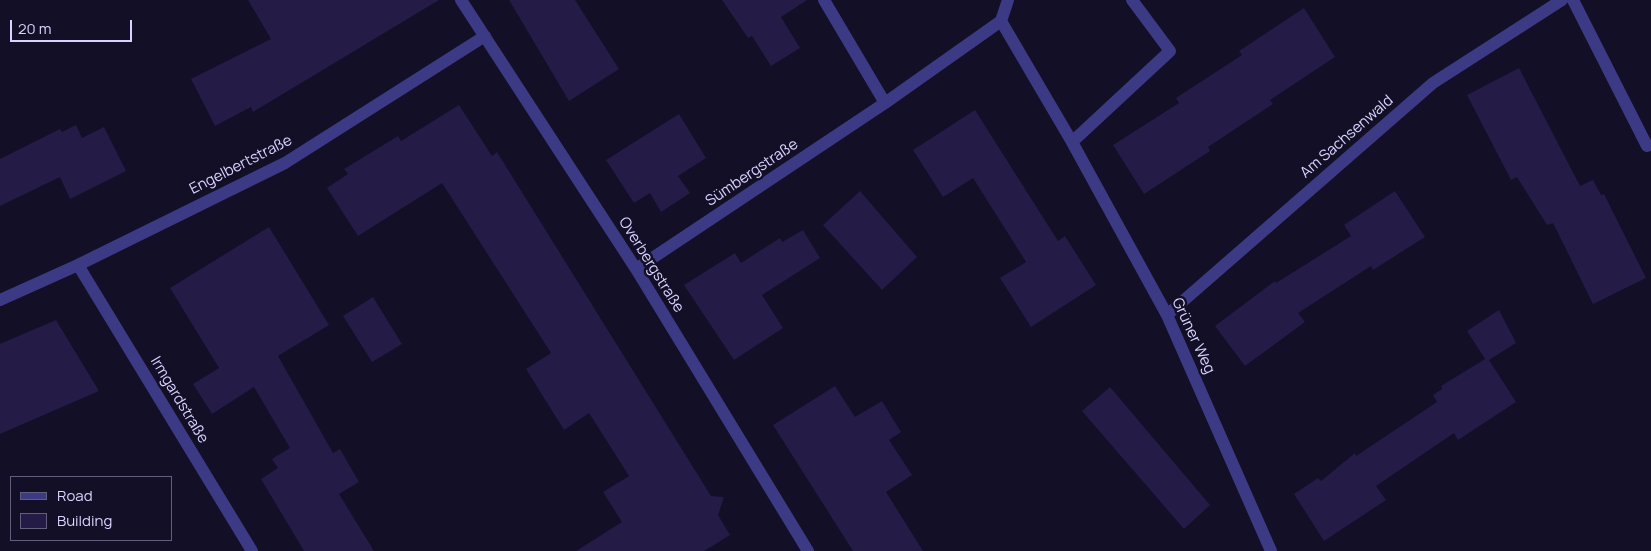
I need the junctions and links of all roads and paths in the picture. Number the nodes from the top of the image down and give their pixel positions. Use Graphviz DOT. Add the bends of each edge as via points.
graph roads {
  1 [pos="461,0"];
  2 [pos="824,0"];
  3 [pos="1008,0"];
  4 [pos="1132,0"];
  5 [pos="1562,0"];
  6 [pos="1572,0"];
  7 [pos="1001,21"];
  8 [pos="484,36"];
  9 [pos="885,103"];
  10 [pos="1072,142"];
  11 [pos="1647,146"];
  12 [pos="78,265"];
  13 [pos="636,269"];
  14 [pos="0,300"];
  15 [pos="1167,315"];
  16 [pos="252,551"];
  17 [pos="808,551"];
  18 [pos="1271,551"];
  1 -- 8 [label="street, Overbergstraße"];
  2 -- 9 [label="street"];
  3 -- 7 [label="street"];
  4 -- 10 [label="street" via="1170,51"];
  5 -- 15 [label="street, Am Sachsenwald" via="1433,83"];
  6 -- 11 [label="street"];
  7 -- 9 [label="street, Sümbergstraße"];
  7 -- 10 [label="street, Grüner Weg"];
  8 -- 12 [label="street, Engelbertstraße" via="286,163"];
  8 -- 13 [label="street, Overbergstraße"];
  9 -- 13 [label="street, Sümbergstraße"];
  10 -- 15 [label="street, Grüner Weg"];
  12 -- 14 [label="street, Engelbertstraße"];
  12 -- 16 [label="street, Irmgardstraße"];
  13 -- 17 [label="street, Overbergstraße"];
  15 -- 18 [label="street, Grüner Weg"];
}
